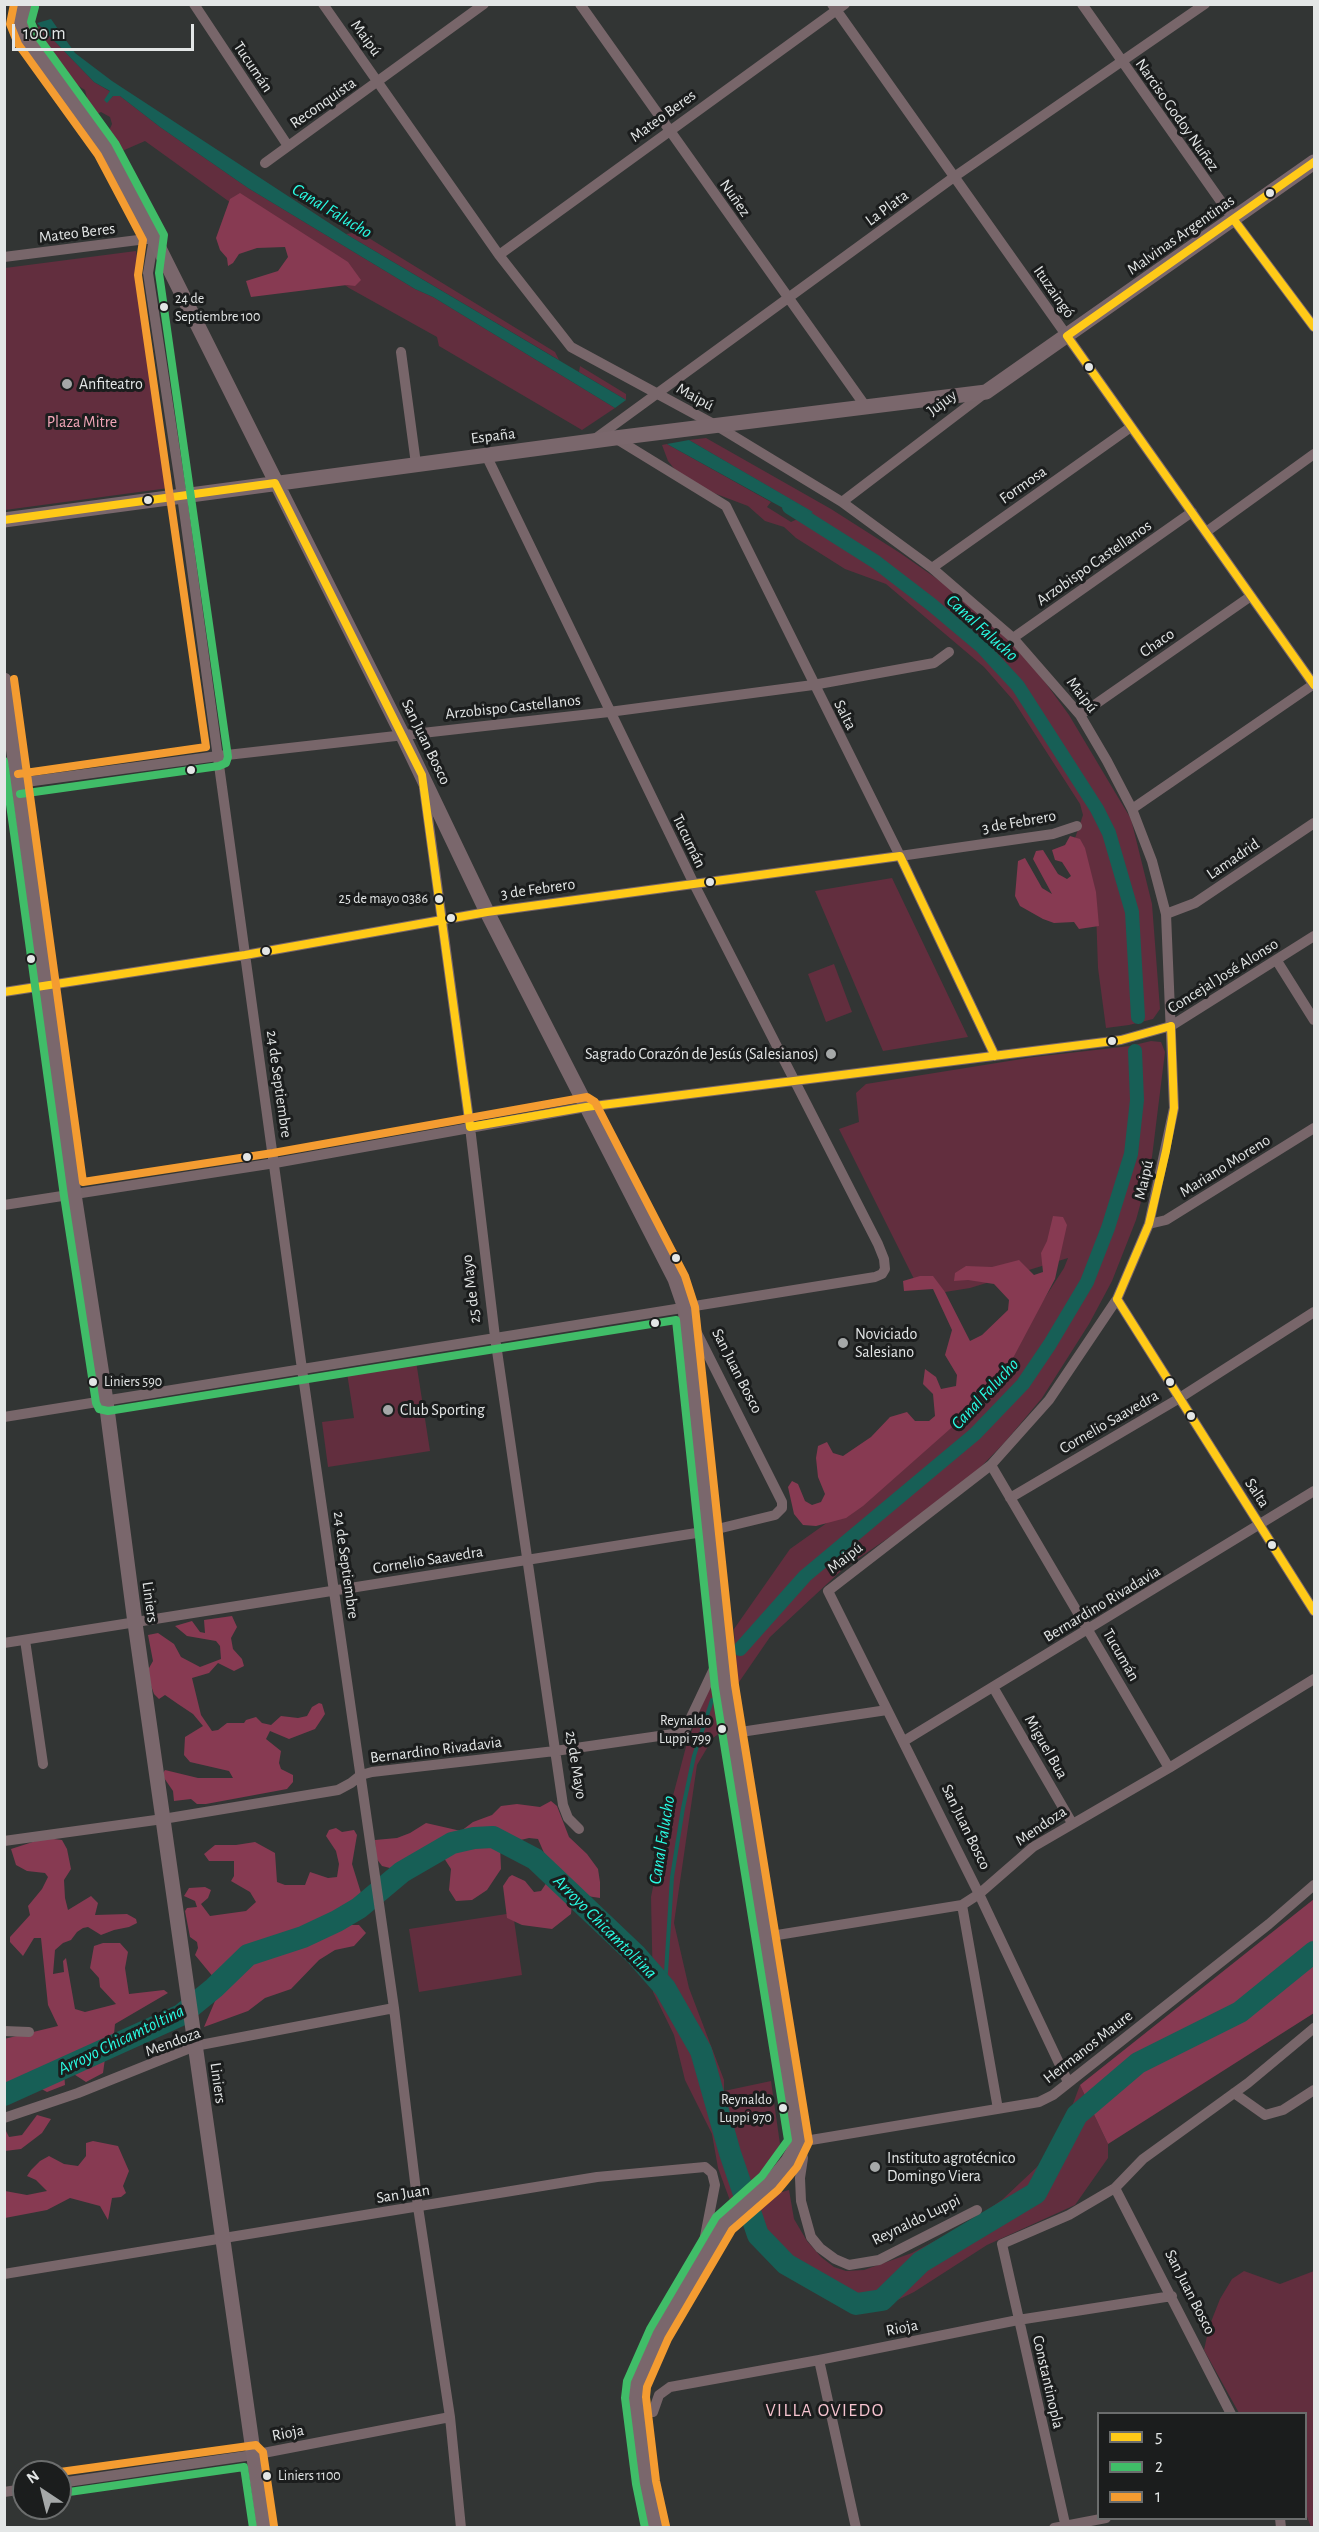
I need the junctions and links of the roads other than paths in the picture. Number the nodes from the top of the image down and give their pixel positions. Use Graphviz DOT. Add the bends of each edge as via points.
graph roads {
  1 [pos="25,4"];
  2 [pos="194,4"];
  3 [pos="323,4"];
  4 [pos="484,4"];
  5 [pos="580,4"];
  6 [pos="1082,4"];
  7 [pos="1205,4"];
  8 [pos="838,6"];
  9 [pos="1121,62"];
  10 [pos="379,82"];
  11 [pos="669,130"];
  12 [pos="288,146"];
  13 [pos="1314,162"];
  14 [pos="265,163"];
  15 [pos="954,177"];
  16 [pos="1234,220"];
  17 [pos="154,238"];
  18 [pos="499,255"];
  19 [pos="4,257"];
  20 [pos="787,299"];
  21 [pos="1314,327"];
  22 [pos="1067,336"];
  23 [pos="401,352"];
  24 [pos="655,392"];
  25 [pos="986,392"];
  26 [pos="866,407"];
  27 [pos="717,426"];
  28 [pos="1131,427"];
  29 [pos="615,438"];
  30 [pos="591,441"];
  31 [pos="1314,454"];
  32 [pos="486,455"];
  33 [pos="416,464"];
  34 [pos="275,483"];
  35 [pos="182,496"];
  36 [pos="842,502"];
  37 [pos="1192,512"];
  38 [pos="4,520"];
  39 [pos="1206,532"];
  40 [pos="932,568"];
  41 [pos="1251,596"];
  42 [pos="1013,638"];
  43 [pos="949,652"];
  44 [pos="4,680"];
  45 [pos="813,685"];
  46 [pos="1314,685"];
  47 [pos="609,712"];
  48 [pos="1080,715"];
  49 [pos="402,734"];
  50 [pos="218,756"];
  51 [pos="422,774"];
  52 [pos="12,785"];
  53 [pos="1132,809"];
  54 [pos="1314,823"];
  55 [pos="1077,826"];
  56 [pos="900,856"];
  57 [pos="693,882"];
  58 [pos="487,912"];
  59 [pos="1166,914"];
  60 [pos="440,921"];
  61 [pos="1314,936"];
  62 [pos="245,955"];
  63 [pos="1277,961"];
  64 [pos="45,987"];
  65 [pos="4,992"];
  66 [pos="1314,1020"];
  67 [pos="1171,1026"];
  68 [pos="995,1056"];
  69 [pos="795,1079"];
  70 [pos="586,1107"];
  71 [pos="470,1127"];
  72 [pos="1314,1128"];
  73 [pos="275,1163"];
  74 [pos="74,1194"];
  75 [pos="4,1205"];
  76 [pos="1149,1224"];
  77 [pos="1117,1299"];
  78 [pos="685,1308"];
  79 [pos="1314,1312"];
  80 [pos="495,1337"];
  81 [pos="302,1369"];
  82 [pos="1178,1399"];
  83 [pos="106,1401"];
  84 [pos="4,1417"];
  85 [pos="991,1465"];
  86 [pos="1314,1491"];
  87 [pos="1010,1498"];
  88 [pos="782,1508"];
  89 [pos="1260,1525"];
  90 [pos="709,1531"];
  91 [pos="527,1560"];
  92 [pos="335,1590"];
  93 [pos="828,1591"];
  94 [pos="1314,1611"];
  95 [pos="135,1623"];
  96 [pos="1088,1630"];
  97 [pos="25,1640"];
  98 [pos="4,1643"];
  99 [pos="722,1652"];
  100 [pos="1314,1679"];
  101 [pos="993,1687"];
  102 [pos="887,1710"];
  103 [pos="734,1733"];
  104 [pos="904,1741"];
  105 [pos="555,1751"];
  106 [pos="43,1764"];
  107 [pos="1169,1768"];
  108 [pos="361,1775"];
  109 [pos="163,1819"];
  110 [pos="1072,1823"];
  111 [pos="579,1829"];
  112 [pos="4,1841"];
  113 [pos="1314,1885"];
  114 [pos="979,1894"];
  115 [pos="962,1905"];
  116 [pos="765,1937"];
  117 [pos="394,2008"];
  118 [pos="1314,2028"];
  119 [pos="4,2031"];
  120 [pos="29,2032"];
  121 [pos="195,2046"];
  122 [pos="1068,2082"];
  123 [pos="1314,2090"];
  124 [pos="1234,2093"];
  125 [pos="998,2109"];
  126 [pos="4,2118"];
  127 [pos="799,2142"];
  128 [pos="1114,2188"];
  129 [pos="418,2207"];
  130 [pos="977,2210"];
  131 [pos="222,2237"];
  132 [pos="699,2266"];
  133 [pos="4,2274"];
  134 [pos="1172,2296"];
  135 [pos="1018,2320"];
  136 [pos="819,2360"];
  137 [pos="653,2412"];
  138 [pos="1230,2412"];
  139 [pos="450,2417"];
  140 [pos="254,2455"];
  141 [pos="72,2482"];
  142 [pos="1097,2520"];
  143 [pos="1066,2526"];
  144 [pos="264,2528"];
  145 [pos="461,2528"];
  146 [pos="656,2528"];
  147 [pos="856,2528"];
  148 [pos="1054,2528"];
  1 -- 17 [label="street, San Juan Bosco" via="20,23 27,39 106,149"];
  2 -- 12 [label="street, Tucumán"];
  3 -- 10 [label="street, Maipú"];
  4 -- 10 [label="street, Reconquista"];
  5 -- 11 [label="street, Nuñez"];
  6 -- 9 [label="street, Narciso Godoy Nuñez"];
  7 -- 9 [label="street, La Plata"];
  8 -- 11 [label="street, Mateo Beres"];
  8 -- 15 [label="street, Ituzaingó"];
  9 -- 15 [label="street, La Plata"];
  9 -- 16 [label="street, Narciso Godoy Nuñez"];
  10 -- 12 [label="street, Reconquista"];
  10 -- 18 [label="street, Maipú"];
  11 -- 18 [label="street, Mateo Beres"];
  11 -- 20 [label="street, Nuñez"];
  12 -- 14 [label="street, Reconquista"];
  13 -- 16 [label="street, Malvinas Argentinas"];
  15 -- 20 [label="street, La Plata"];
  15 -- 22 [label="street, Ituzaingó"];
  16 -- 21 [label="street, Narciso Godoy Nuñez"];
  16 -- 22 [label="street, Malvinas Argentinas"];
  17 -- 19 [label="street, Mateo Beres"];
  17 -- 34 [label="street, San Juan Bosco"];
  17 -- 35 [label="street, 24 de Septiembre" via="148,273"];
  18 -- 24 [label="street, Maipú" via="571,347"];
  20 -- 24 [label="street, La Plata"];
  20 -- 26 [label="street, Nuñez"];
  22 -- 25 [label="street, Jujuy"];
  22 -- 28 [label="street, Ituzaingó"];
  23 -- 33 [label="street"];
  24 -- 27 [label="street, Maipú"];
  24 -- 30 [label="street, La Plata"];
  25 -- 26 [label="street, España"];
  25 -- 36 [label="street, Jujuy"];
  26 -- 27 [label="street, España"];
  27 -- 29 [label="street, España"];
  27 -- 36 [label="street, Maipú"];
  28 -- 37 [label="street, Ituzaingó"];
  28 -- 40 [label="street, Formosa"];
  29 -- 30 [label="street, España"];
  29 -- 45 [label="street, Salta" via="726,506"];
  30 -- 32 [label="street, España"];
  31 -- 39 [label="street"];
  32 -- 33 [label="street, España"];
  32 -- 47 [label="street, Tucumán"];
  33 -- 34 [label="street, España"];
  34 -- 35 [label="street, España"];
  34 -- 49 [label="street, San Juan Bosco"];
  35 -- 38 [label="street, España"];
  35 -- 50 [label="street, 24 de Septiembre"];
  36 -- 40 [label="street, Maipú"];
  37 -- 39 [label="street, Ituzaingó"];
  37 -- 42 [label="street, Arzobispo Castellanos"];
  39 -- 41 [label="street, Ituzaingó"];
  40 -- 42 [label="street, Maipú"];
  41 -- 46 [label="street, Ituzaingó"];
  41 -- 48 [label="street, Chaco"];
  42 -- 48 [label="street, Maipú"];
  43 -- 45 [label="street, Arzobispo Castellanos" via="934,663"];
  44 -- 52 [label="street, Liniers"];
  45 -- 47 [label="street, Arzobispo Castellanos"];
  45 -- 56 [label="street, Salta"];
  46 -- 53 [label="street"];
  47 -- 49 [label="street, Arzobispo Castellanos"];
  47 -- 57 [label="street, Tucumán"];
  48 -- 53 [label="street, Maipú"];
  49 -- 50 [label="street, Arzobispo Castellanos"];
  49 -- 51 [label="street, San Juan Bosco"];
  50 -- 52 [label="street, Arzobispo Castellanos"];
  50 -- 62 [label="street, 24 de Septiembre"];
  51 -- 58 [label="street, San Juan Bosco"];
  51 -- 60 [label="street, 25 de Mayo"];
  52 -- 64 [label="street, Liniers"];
  53 -- 59 [label="street, Maipú" via="1152,861"];
  54 -- 59 [label="street, Lamadrid" via="1196,903"];
  55 -- 56 [label="street, 3 de Febrero" via="1053,834"];
  56 -- 57 [label="street, 3 de Febrero"];
  56 -- 68 [label="street, Salta"];
  57 -- 58 [label="street, 3 de Febrero"];
  57 -- 69 [label="street, Tucumán"];
  58 -- 60 [label="street, 3 de Febrero"];
  58 -- 70 [label="street, San Juan Bosco"];
  59 -- 67 [label="street, Maipú"];
  60 -- 62 [label="street, 3 de Febrero"];
  60 -- 71 [label="street, 25 de Mayo"];
  61 -- 63 [label="street, Concejal José Alonso"];
  62 -- 64 [label="street, 3 de Febrero"];
  62 -- 73 [label="street, 24 de Septiembre"];
  63 -- 66 [label="street"];
  63 -- 67 [label="street, Concejal José Alonso"];
  64 -- 65 [label="street, 3 de Febrero"];
  64 -- 74 [label="street, Liniers"];
  67 -- 68 [label="street, Concejal José Alonso" via="1120,1040"];
  67 -- 76 [label="street, Maipú" via="1174,1108"];
  68 -- 69 [label="street, Concejal José Alonso"];
  69 -- 70 [label="street, Concejal José Alonso"];
  69 -- 78 [label="street, Tucumán" via="878,1244 885,1269 875,1277"];
  70 -- 71 [label="street, Concejal José Alonso"];
  70 -- 78 [label="street, San Juan Bosco" via="675,1279"];
  71 -- 73 [label="street, Concejal José Alonso"];
  71 -- 80 [label="street, 25 de Mayo"];
  72 -- 76 [label="street, Mariano Moreno" via="1166,1220"];
  73 -- 74 [label="street, Concejal José Alonso"];
  73 -- 81 [label="street, 24 de Septiembre"];
  74 -- 75 [label="street, Concejal José Alonso"];
  74 -- 83 [label="street, Liniers"];
  76 -- 77 [label="street, Maipú"];
  77 -- 82 [label="street, Salta"];
  77 -- 85 [label="street, Maipú" via="1049,1400"];
  78 -- 80 [label="street"];
  78 -- 88 [label="street, San Juan Bosco"];
  78 -- 90 [label="street, Reynaldo Luppi"];
  79 -- 82 [label="street, Cornelio Saavedra"];
  80 -- 81 [label="street"];
  80 -- 91 [label="street, 25 de Mayo"];
  81 -- 83 [label="street"];
  81 -- 92 [label="street, 24 de Septiembre"];
  82 -- 87 [label="street, Cornelio Saavedra"];
  82 -- 89 [label="street, Salta"];
  83 -- 84 [label="street"];
  83 -- 95 [label="street, Liniers"];
  85 -- 87 [label="street, Tucumán"];
  85 -- 93 [label="street, Maipú"];
  86 -- 89 [label="street, Bernardino Rivadavia"];
  87 -- 96 [label="street, Tucumán"];
  88 -- 90 [label="street, Cornelio Saavedra" via="775,1515"];
  89 -- 94 [label="street, Salta"];
  89 -- 96 [label="street, Bernardino Rivadavia"];
  90 -- 91 [label="street, Cornelio Saavedra"];
  90 -- 99 [label="street, Reynaldo Luppi"];
  91 -- 92 [label="street, Cornelio Saavedra"];
  91 -- 105 [label="street, 25 de Mayo"];
  92 -- 95 [label="street, Cornelio Saavedra"];
  92 -- 108 [label="street, 24 de Septiembre"];
  93 -- 102 [label="street, San Juan Bosco"];
  95 -- 97 [label="street, Cornelio Saavedra"];
  95 -- 109 [label="street, Liniers"];
  96 -- 101 [label="street, Bernardino Rivadavia"];
  96 -- 107 [label="street, Tucumán"];
  97 -- 98 [label="street, Cornelio Saavedra"];
  97 -- 106 [label="street"];
  99 -- 103 [label="street, Reynaldo Luppi"];
  99 -- 105 [label="street, Bernardino Rivadavia" via="686,1728 673,1734"];
  100 -- 107 [label="street, Mendoza"];
  101 -- 104 [label="street, Bernardino Rivadavia"];
  101 -- 110 [label="street, Miguel Bua"];
  102 -- 103 [label="street"];
  102 -- 104 [label="street, San Juan Bosco"];
  103 -- 116 [label="street, Reynaldo Luppi"];
  104 -- 114 [label="street, San Juan Bosco"];
  105 -- 108 [label="street, Bernardino Rivadavia"];
  105 -- 111 [label="street, 25 de Mayo" via="563,1805 568,1818"];
  107 -- 110 [label="street, Mendoza"];
  108 -- 109 [label="street, Bernardino Rivadavia" via="338,1790"];
  108 -- 117 [label="street, 24 de Septiembre"];
  109 -- 112 [label="street, Bernardino Rivadavia"];
  109 -- 121 [label="street, Liniers"];
  110 -- 114 [label="street, Mendoza" via="1033,1847"];
  113 -- 122 [label="street, Hermanos Maure"];
  114 -- 115 [label="street, Mendoza"];
  114 -- 122 [label="street, San Juan Bosco"];
  115 -- 116 [label="street, Mendoza"];
  115 -- 125 [label="street"];
  116 -- 127 [label="street, Reynaldo Luppi"];
  117 -- 121 [label="street, Mendoza"];
  117 -- 129 [label="street, 24 de Septiembre"];
  118 -- 124 [label="street"];
  119 -- 120 [label="street"];
  121 -- 126 [label="street, Mendoza" via="88,2090"];
  121 -- 131 [label="street, Liniers"];
  122 -- 125 [label="street, Hermanos Maure" via="1039,2102"];
  123 -- 124 [label="street" via="1283,2110 1265,2115"];
  124 -- 128 [label="street" via="1143,2159"];
  125 -- 127 [label="street, Hermanos Maure"];
  127 -- 130 [label="street, Reynaldo Luppi" via="803,2158 801,2201 811,2237 819,2248 849,2265 879,2260"];
  127 -- 132 [label="street" via="770,2183 723,2223"];
  128 -- 134 [label="street, San Juan Bosco"];
  128 -- 135 [label="street, Constantinopla" via="1069,2215 1002,2244"];
  129 -- 131 [label="street, San Juan"];
  129 -- 132 [label="street, San Juan" via="597,2177 705,2167 712,2173 715,2188"];
  129 -- 139 [label="street, 24 de Septiembre"];
  131 -- 133 [label="street, San Juan"];
  131 -- 140 [label="street, Liniers"];
  132 -- 146 [label="street" via="659,2334 634,2394"];
  134 -- 135 [label="street, Rioja"];
  134 -- 138 [label="street, San Juan Bosco"];
  135 -- 136 [label="street, Rioja"];
  135 -- 143 [label="street, Constantinopla"];
  136 -- 137 [label="street, Rioja" via="670,2387 659,2396"];
  136 -- 147 [label="street"];
  139 -- 140 [label="street, Rioja"];
  139 -- 145 [label="street, 24 de Septiembre"];
  140 -- 141 [label="street, Rioja"];
  140 -- 144 [label="street, Liniers"];
  142 -- 143 [label="street"];
  143 -- 148 [label="street"];
}
